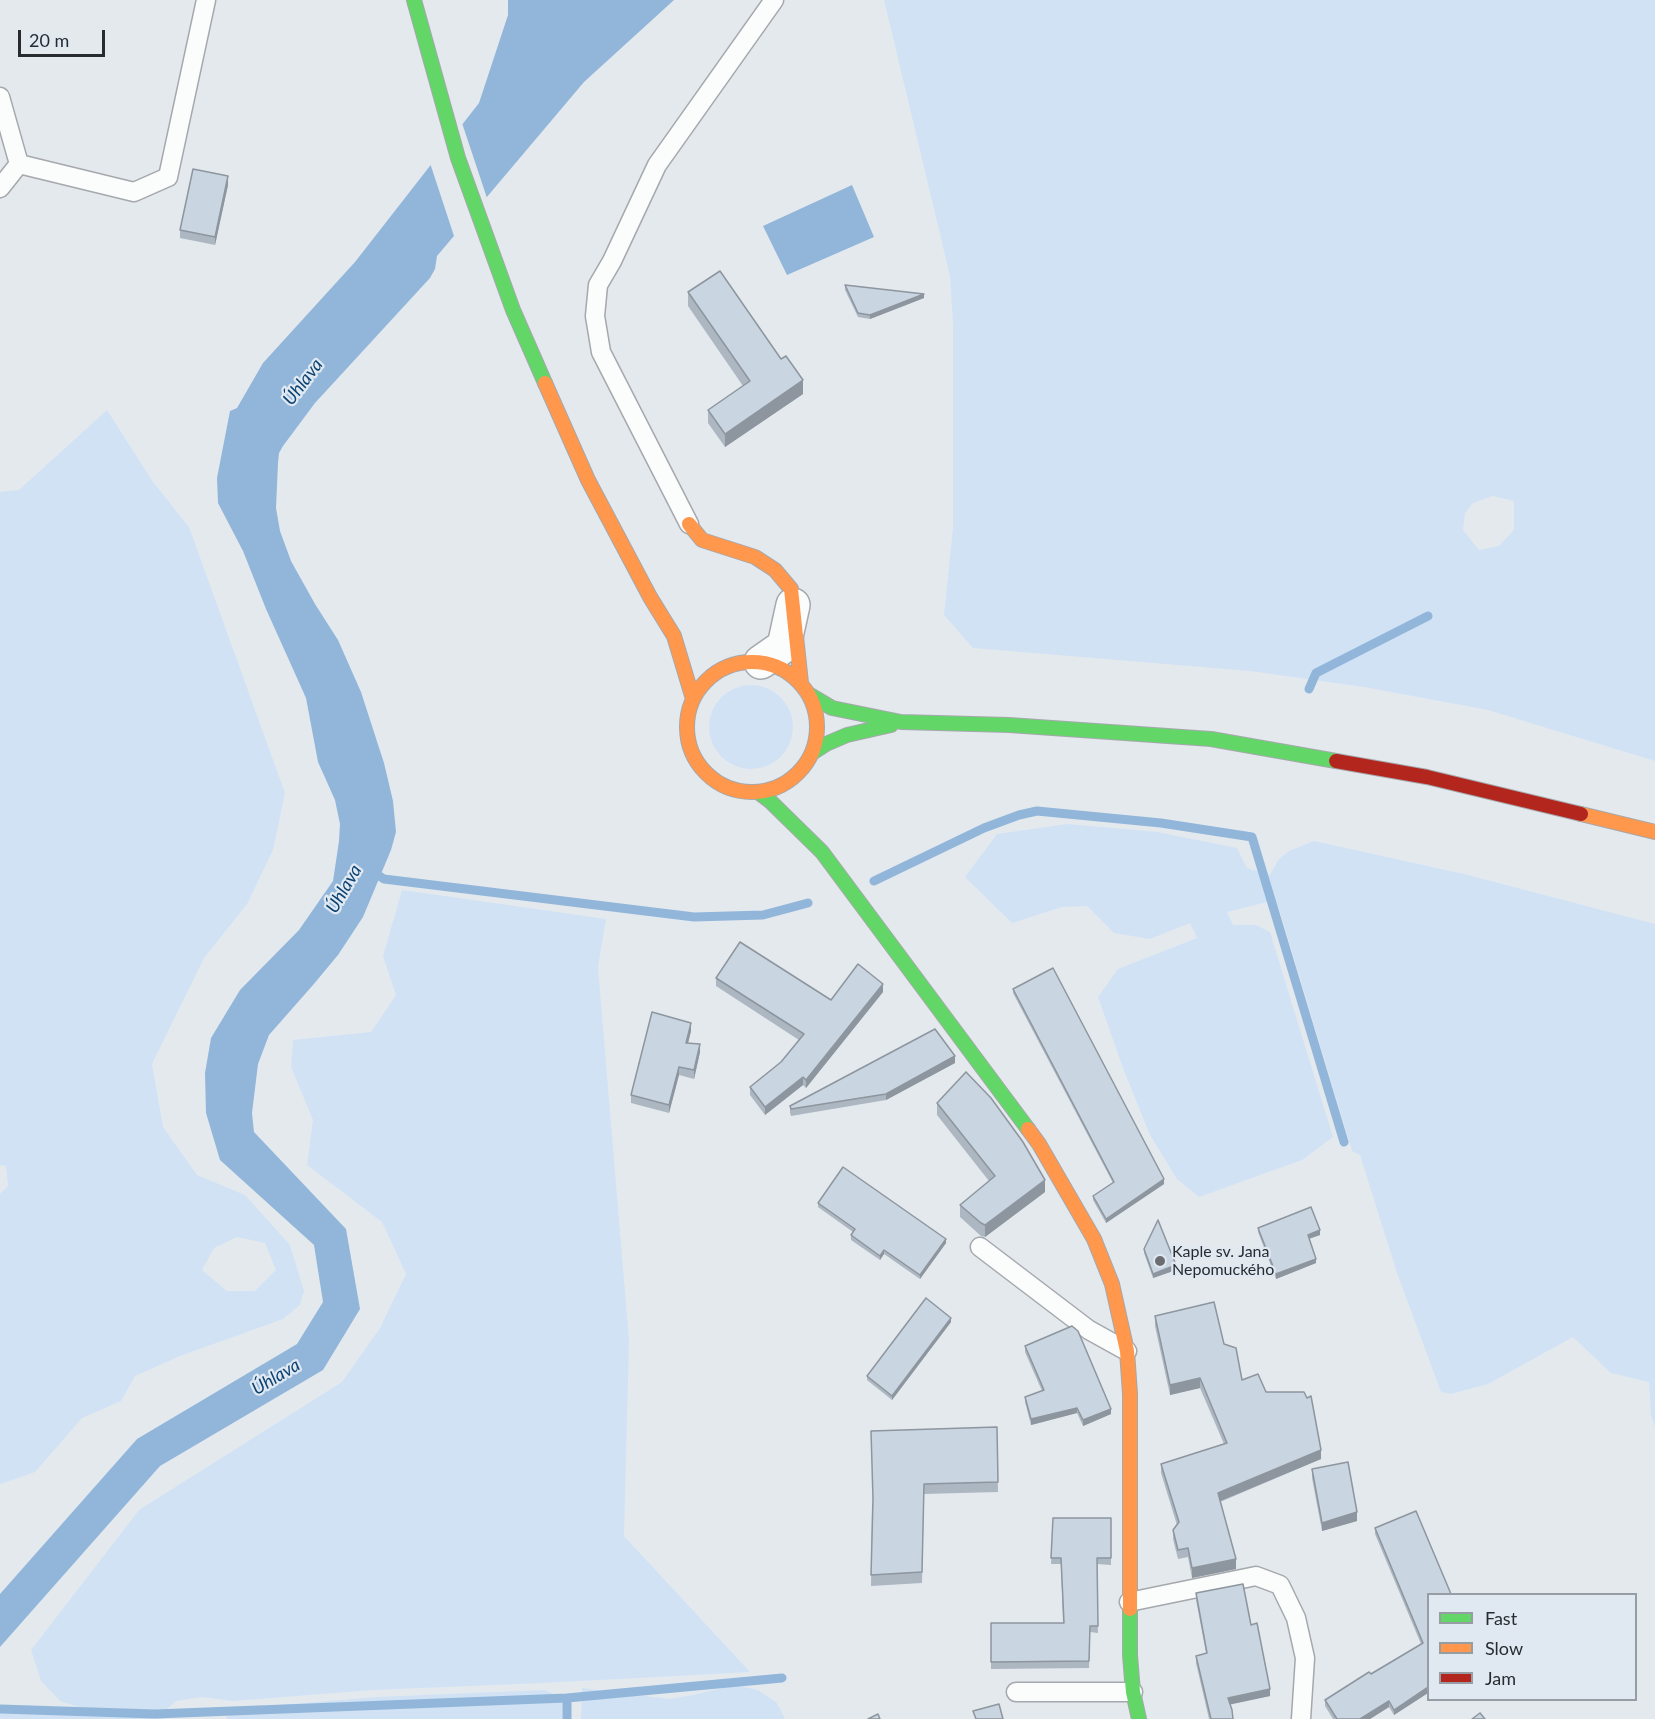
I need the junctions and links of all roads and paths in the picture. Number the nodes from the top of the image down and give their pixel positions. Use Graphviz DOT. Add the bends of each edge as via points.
graph roads {
  1 [pos="206,0"];
  2 [pos="774,0"];
  3 [pos="414,1"];
  4 [pos="0,97"];
  5 [pos="19,164"];
  6 [pos="0,188"];
  7 [pos="689,524"];
  8 [pos="793,603"];
  9 [pos="674,636"];
  10 [pos="691,646"];
  11 [pos="761,662"];
  12 [pos="801,683"];
  13 [pos="810,695"];
  14 [pos="693,699"];
  15 [pos="901,722"];
  16 [pos="812,753"];
  17 [pos="796,776"];
  18 [pos="758,792"];
  19 [pos="798,795"];
  20 [pos="804,814"];
  21 [pos="1655,832"];
  22 [pos="822,852"];
  23 [pos="980,1247"];
  24 [pos="1127,1351"];
  25 [pos="1129,1602"];
  26 [pos="1016,1692"];
  27 [pos="1133,1692"];
  28 [pos="1139,1719"];
  29 [pos="1301,1719"];
  1 -- 5 [label="lane" via="168,177 134,192"];
  2 -- 7 [label="lane" via="657,165 598,285 595,316 601,352"];
  3 -- 9 [label="main road" via="461,168 533,359 588,480"];
  4 -- 5 [label="lane"];
  5 -- 6 [label="lane"];
  7 -- 8 [label="main road" via="702,540 755,557 775,570 791,588"];
  8 -- 11 [label="street" via="784,646"];
  8 -- 12 [label="main road"];
  9 -- 10 [label="main road"];
  9 -- 14 [label="main road"];
  11 -- 12 [label="main road"];
  11 -- 14 [label="main road" via="723,664"];
  12 -- 13 [label="main road"];
  13 -- 15 [label="main road" via="832,708"];
  13 -- 16 [label="main road" via="818,724"];
  14 -- 18 [label="main road" via="688,713 689,744 703,770 728,788"];
  15 -- 16 [label="main road" via="847,735"];
  15 -- 21 [label="main road" via="1211,739 1427,777"];
  16 -- 17 [label="main road"];
  17 -- 18 [label="main road" via="778,787"];
  17 -- 19 [label="main road"];
  18 -- 22 [label="main road"];
  20 -- 22 [label="main road"];
  22 -- 24 [label="main road" via="1039,1144 1094,1239 1112,1284"];
  23 -- 24 [label="lane" via="1089,1330"];
  24 -- 25 [label="main road"];
  25 -- 27 [label="main road"];
  25 -- 29 [label="lane" via="1256,1576 1280,1585 1296,1618 1305,1658"];
  26 -- 27 [label="lane"];
  27 -- 28 [label="main road"];
}
